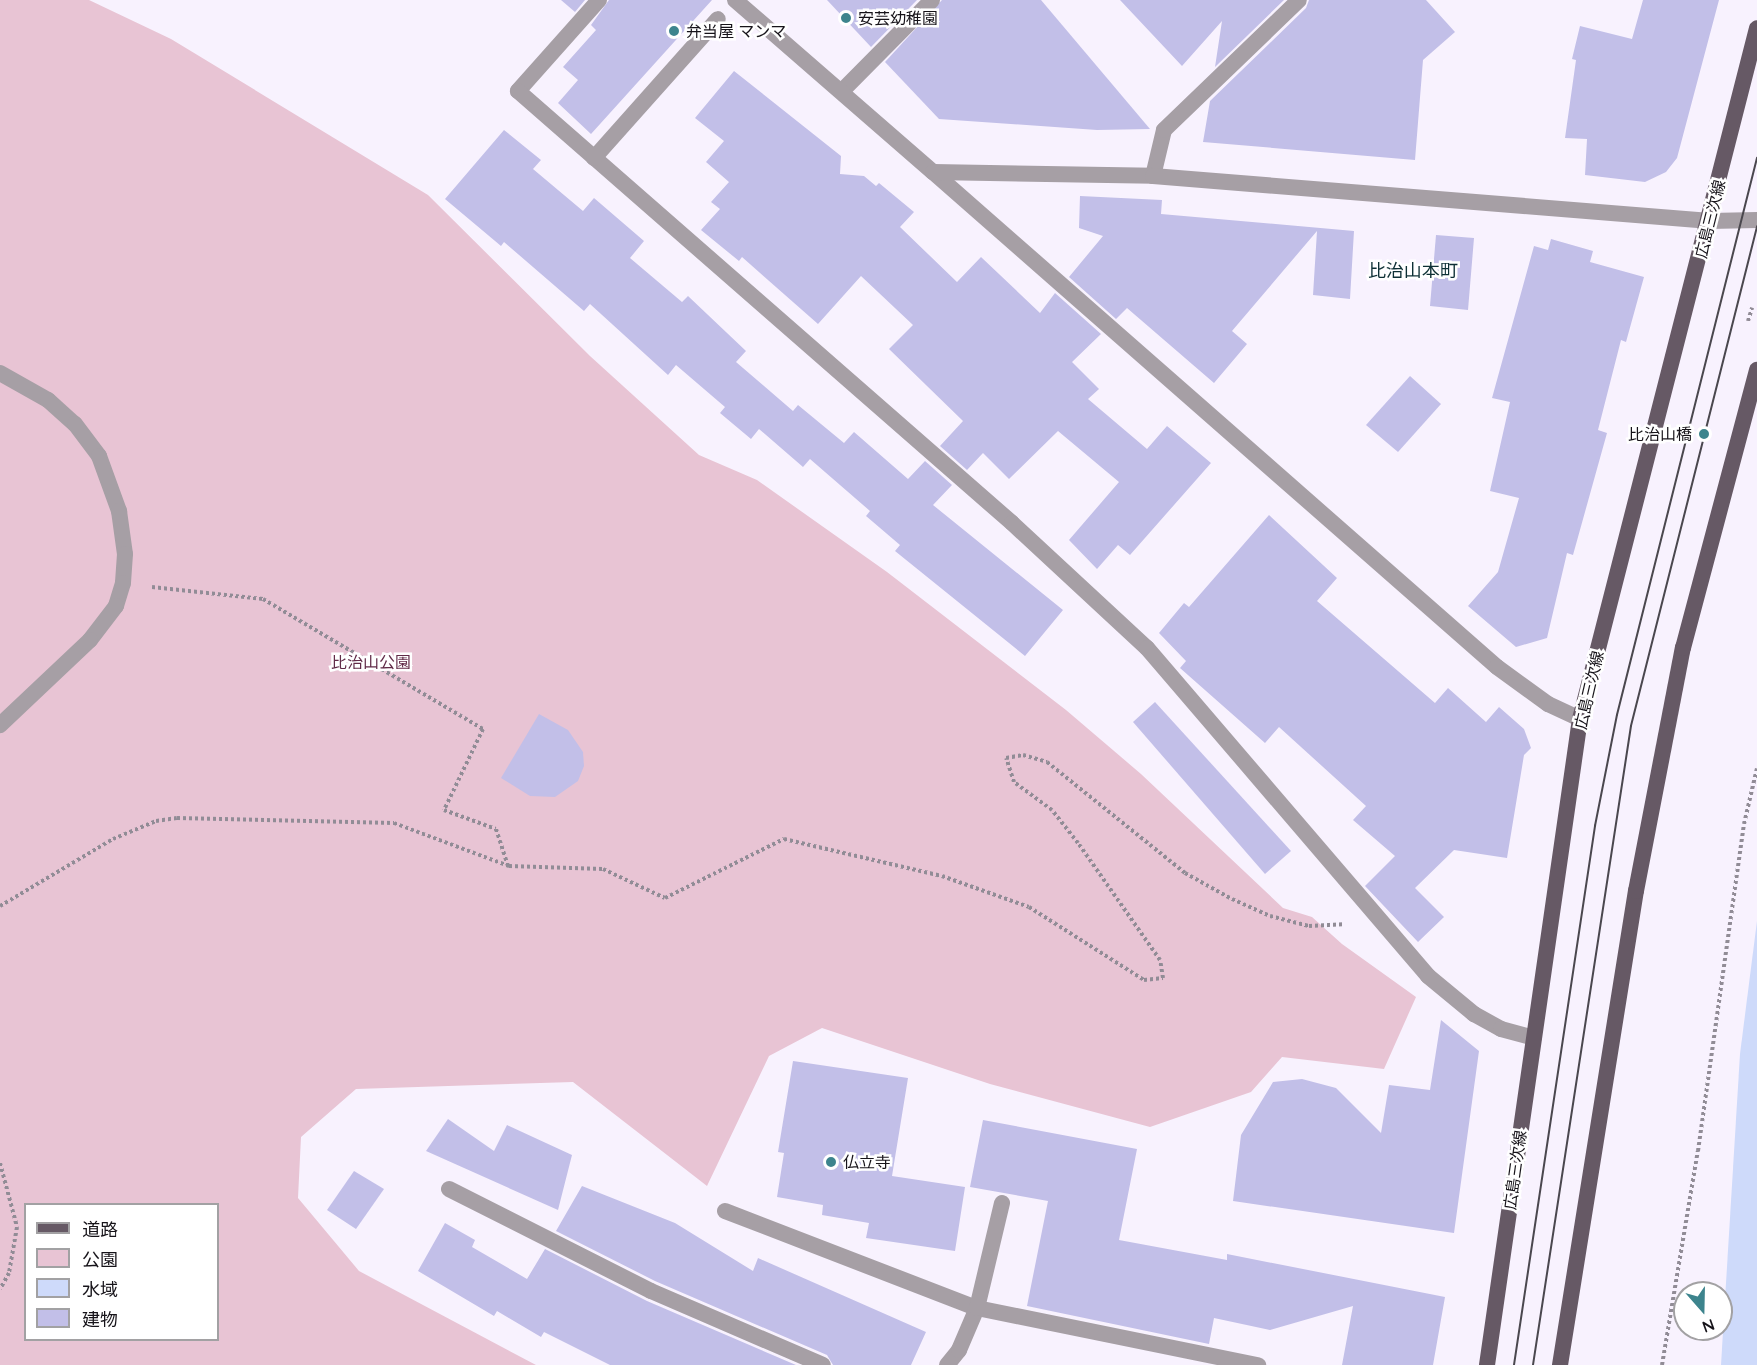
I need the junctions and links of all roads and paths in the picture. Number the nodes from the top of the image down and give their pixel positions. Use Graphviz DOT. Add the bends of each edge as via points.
graph roads {
  1 [pos="599,0"];
  2 [pos="735,0"];
  3 [pos="932,0"];
  4 [pos="1299,0"];
  5 [pos="718,19"];
  6 [pos="1757,28"];
  7 [pos="842,91"];
  8 [pos="594,158"];
  9 [pos="933,172"];
  10 [pos="1153,176"];
  11 [pos="1757,220"];
  12 [pos="1710,221"];
  13 [pos="1752,308"];
  14 [pos="1748,321"];
  15 [pos="1757,370"];
  16 [pos="0,373"];
  17 [pos="123,583"];
  18 [pos="1580,719"];
  19 [pos="0,725"];
  20 [pos="1757,768"];
  21 [pos="509,866"];
  22 [pos="0,906"];
  23 [pos="1309,926"];
  24 [pos="1534,1038"];
  25 [pos="0,1163"];
  26 [pos="449,1189"];
  27 [pos="1002,1203"];
  28 [pos="725,1211"];
  29 [pos="0,1289"];
  30 [pos="976,1308"];
  31 [pos="823,1365"];
  32 [pos="947,1365"];
  33 [pos="1258,1365"];
  34 [pos="1488,1365"];
  35 [pos="1560,1365"];
  36 [pos="1662,1365"];
  1 -- 8 [label="street" via="518,91"];
  2 -- 7 [label="street"];
  3 -- 7 [label="street"];
  4 -- 10 [label="street" via="1164,130"];
  5 -- 8 [label="street"];
  6 -- 12 [label="main road, 広島三次線"];
  7 -- 9 [label="street"];
  8 -- 24 [label="street" via="1012,523 1147,648 1428,976 1474,1014 1500,1029"];
  9 -- 10 [label="street"];
  9 -- 18 [label="street" via="1497,667 1548,704"];
  10 -- 12 [label="street"];
  11 -- 12 [label="street"];
  12 -- 18 [label="main road, 広島三次線"];
  13 -- 14 [label="path"];
  15 -- 35 [label="main road" via="1683,648 1636,891"];
  16 -- 17 [label="street" via="48,400 75,424 99,456 119,510 125,554"];
  17 -- 19 [label="street" via="116,606 90,640"];
  17 -- 21 [label="path" via="263,599 483,729 444,810 496,829"];
  18 -- 24 [label="main road, 広島三次線"];
  20 -- 36 [label="path" via="1736,870 1698,1151"];
  21 -- 22 [label="path" via="394,823 177,818 156,821 113,839"];
  21 -- 23 [label="path" via="603,869 665,898 784,839 942,876 1029,907 1144,980 1163,978 1160,960 1078,843 1052,810 1014,782 1006,758 1023,755 1047,762 1185,873 1261,912"];
  24 -- 34 [label="main road, 広島三次線"];
  25 -- 29 [label="path" via="16,1227 9,1273"];
  26 -- 31 [label="street" via="651,1291"];
  27 -- 30 [label="street"];
  28 -- 30 [label="street"];
  30 -- 32 [label="street" via="959,1350"];
  30 -- 33 [label="street"];
}
